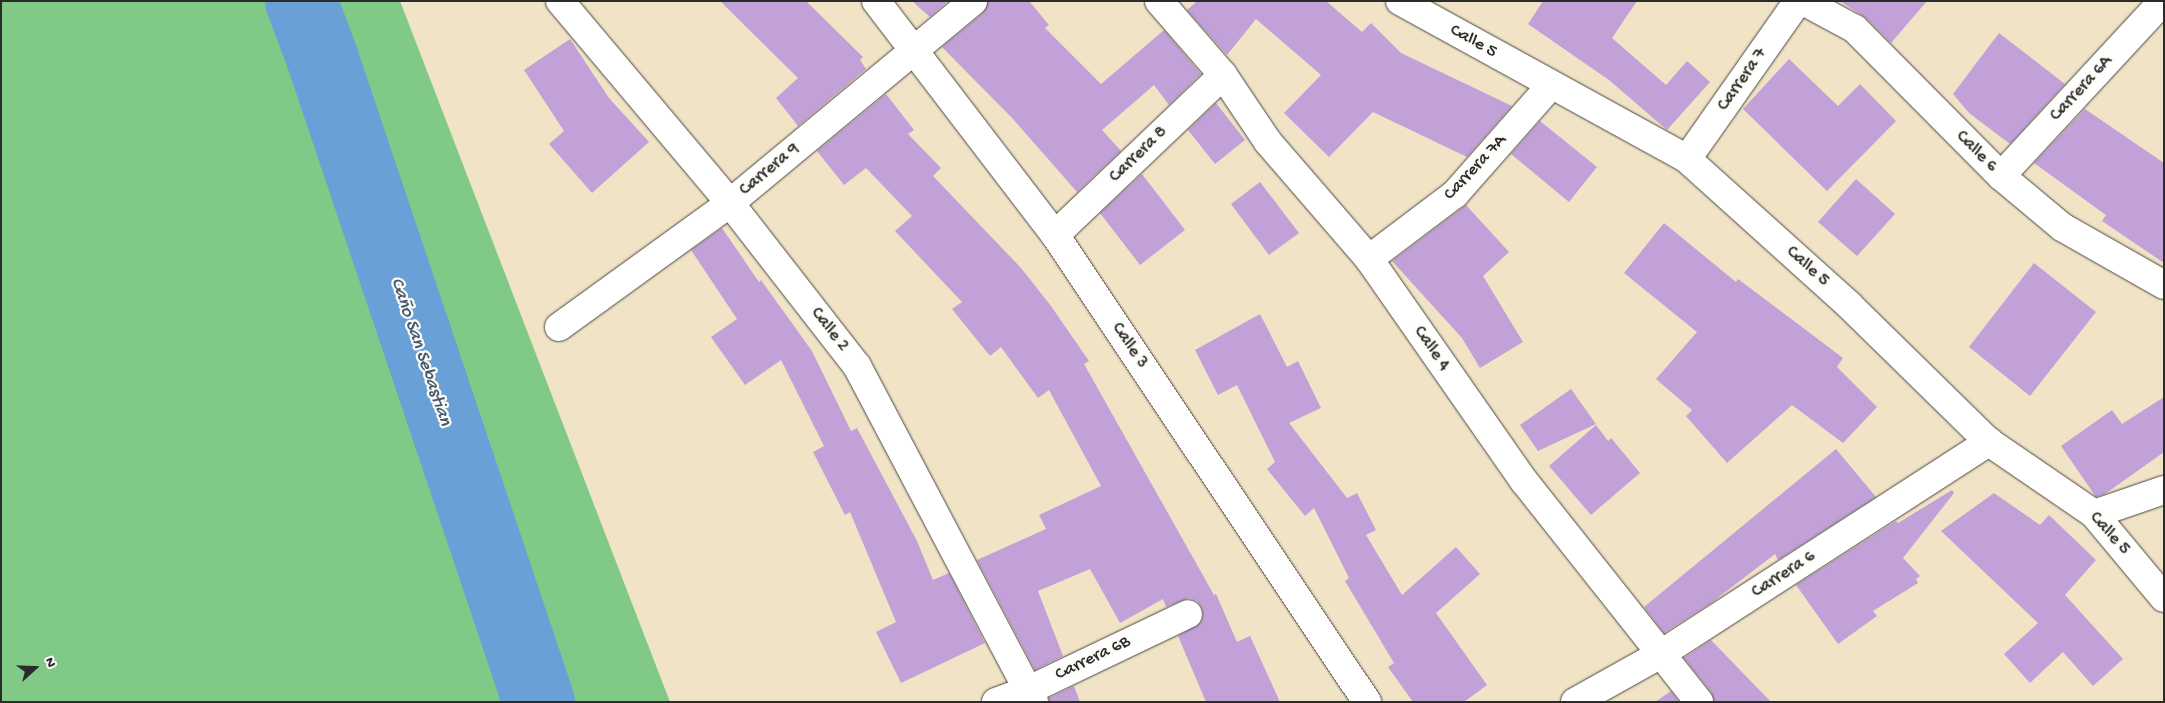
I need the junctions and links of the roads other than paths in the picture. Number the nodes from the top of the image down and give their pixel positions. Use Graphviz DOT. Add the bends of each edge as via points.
graph roads {
  1 [pos="560,1"];
  2 [pos="876,1"];
  3 [pos="973,1"];
  4 [pos="1159,1"];
  5 [pos="1400,1"];
  6 [pos="1798,1"];
  7 [pos="1803,1"];
  8 [pos="2163,1"];
  9 [pos="915,50"];
  10 [pos="1223,75"];
  11 [pos="1551,85"];
  12 [pos="1688,159"];
  13 [pos="2001,176"];
  14 [pos="730,203"];
  15 [pos="1055,235"];
  16 [pos="1369,259"];
  17 [pos="2164,285"];
  18 [pos="559,327"];
  19 [pos="1989,442"];
  20 [pos="2164,490"];
  21 [pos="2094,514"];
  22 [pos="2164,598"];
  23 [pos="1188,614"];
  24 [pos="1661,654"];
  25 [pos="1032,696"];
  26 [pos="996,702"];
  27 [pos="1367,702"];
  28 [pos="1575,702"];
  29 [pos="1699,702"];
  1 -- 14 [label="street, Calle 2"];
  2 -- 9 [label="street, Calle 3"];
  3 -- 9 [label="street, Carrera 9"];
  4 -- 10 [label="street, Calle 4"];
  5 -- 11 [label="street, Calle 5"];
  6 -- 12 [label="street, Carrera 7"];
  7 -- 13 [label="street, Calle 6" via="1855,29"];
  8 -- 13 [label="street, Carrera 6A"];
  9 -- 14 [label="street, Carrera 9"];
  9 -- 15 [label="street, Calle 3"];
  10 -- 15 [label="street, Carrera 8"];
  10 -- 16 [label="street, Calle 4" via="1268,142"];
  11 -- 12 [label="street, Calle 5"];
  11 -- 16 [label="street, Carrera 7A" via="1455,194"];
  12 -- 19 [label="street, Calle 5" via="1849,304"];
  13 -- 17 [label="street, Calle 6" via="2062,227"];
  14 -- 18 [label="street, Carrera 9"];
  14 -- 25 [label="street, Calle 2" via="857,366"];
  15 -- 27 [label="street, Calle 3"];
  16 -- 24 [label="street, Calle 4" via="1524,481"];
  19 -- 21 [label="street, Calle 5"];
  19 -- 24 [label="street, Carrera 6"];
  20 -- 21 [label="street"];
  21 -- 22 [label="street, Calle 5"];
  23 -- 25 [label="street, Carrera 6B"];
  24 -- 28 [label="street, Carrera 6"];
  24 -- 29 [label="street, Calle 4"];
  25 -- 26 [label="street, Carrera 6B"];
}
